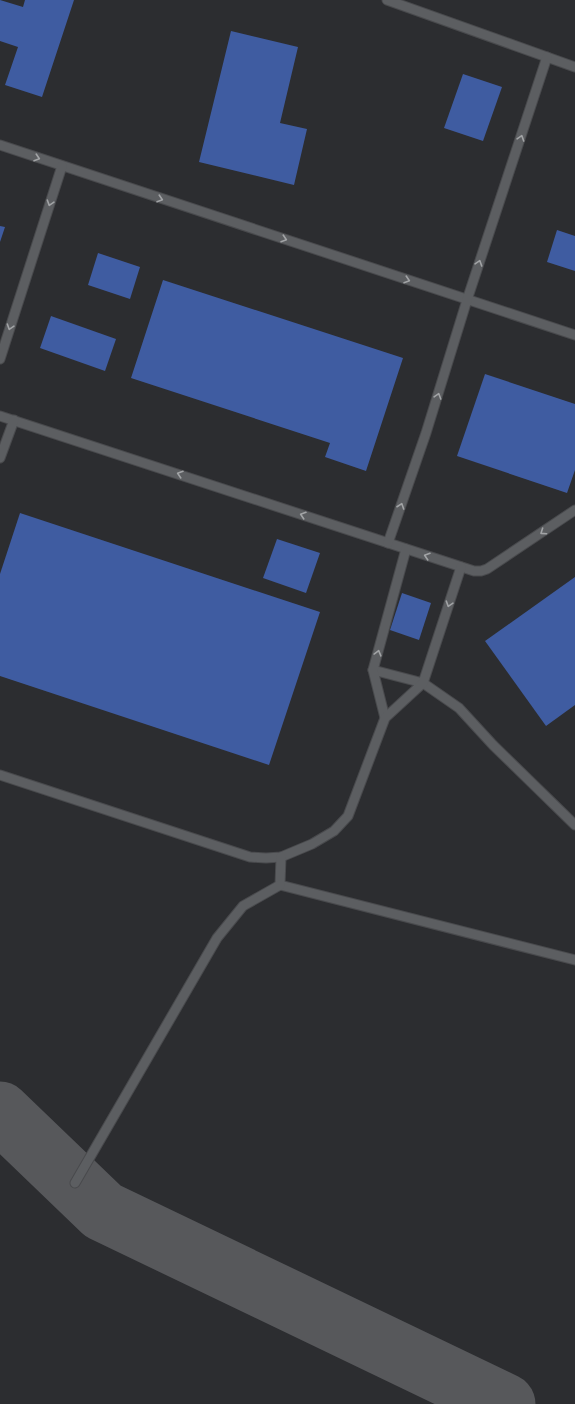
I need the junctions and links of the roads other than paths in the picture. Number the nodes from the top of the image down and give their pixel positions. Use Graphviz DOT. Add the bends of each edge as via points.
graph roads {
  1 [pos="387,0"];
  2 [pos="547,57"];
  3 [pos="575,67"];
  4 [pos="0,145"];
  5 [pos="62,166"];
  6 [pos="467,300"];
  7 [pos="575,335"];
  8 [pos="0,359"];
  9 [pos="0,416"];
  10 [pos="14,420"];
  11 [pos="0,458"];
  12 [pos="575,510"];
  13 [pos="388,543"];
  14 [pos="406,549"];
  15 [pos="461,567"];
  16 [pos="373,670"];
  17 [pos="423,683"];
  18 [pos="385,718"];
  19 [pos="0,776"];
  20 [pos="575,825"];
  21 [pos="281,857"];
  22 [pos="280,885"];
  23 [pos="575,960"];
  24 [pos="75,1183"];
  1 -- 2 [label="lane"];
  2 -- 3 [label="lane"];
  6 -- 2 [label="lane, one-way"];
  4 -- 5 [label="lane, one-way"];
  5 -- 6 [label="lane, one-way"];
  5 -- 8 [label="lane, one-way"];
  6 -- 7 [label="lane"];
  13 -- 6 [label="lane, one-way" via="426,433"];
  9 -- 10 [label="lane"];
  10 -- 11 [label="lane"];
  13 -- 10 [label="lane, one-way"];
  12 -- 15 [label="lane, one-way" via="487,569 474,571"];
  13 -- 14 [label="lane"];
  15 -- 14 [label="lane, one-way"];
  16 -- 14 [label="lane, one-way"];
  15 -- 17 [label="lane, one-way"];
  16 -- 17 [label="lane"];
  16 -- 18 [label="lane"];
  17 -- 18 [label="lane"];
  17 -- 20 [label="lane" via="459,708 493,746"];
  18 -- 21 [label="lane" via="348,816 334,830 312,844"];
  19 -- 21 [label="lane" via="250,857"];
  21 -- 22 [label="lane"];
  22 -- 23 [label="lane"];
  22 -- 24 [label="lane" via="243,906 217,938"];
}
